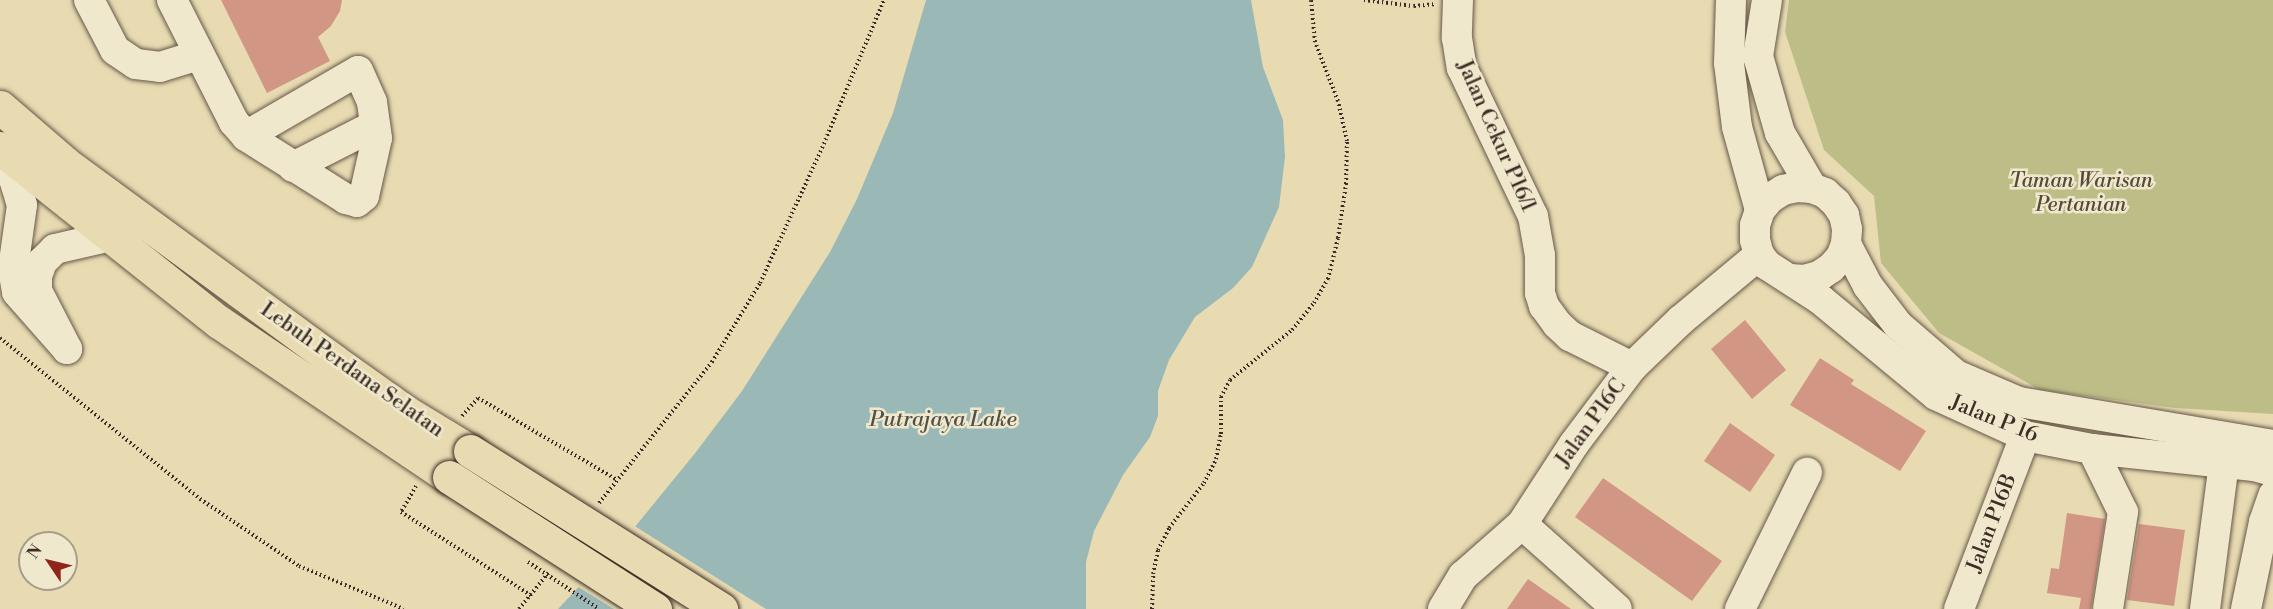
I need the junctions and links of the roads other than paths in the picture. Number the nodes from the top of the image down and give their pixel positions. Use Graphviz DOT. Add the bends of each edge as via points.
graph roads {
  1 [pos="90,0"];
  2 [pos="172,0"];
  3 [pos="1731,0"];
  4 [pos="1767,0"];
  5 [pos="1458,2"];
  6 [pos="199,55"];
  7 [pos="0,107"];
  8 [pos="375,125"];
  9 [pos="246,136"];
  10 [pos="0,148"];
  11 [pos="0,158"];
  12 [pos="293,167"];
  13 [pos="1812,188"];
  14 [pos="1761,210"];
  15 [pos="111,236"];
  16 [pos="1846,244"];
  17 [pos="1759,255"];
  18 [pos="1790,279"];
  19 [pos="1632,367"];
  20 [pos="2025,436"];
  21 [pos="2273,445"];
  22 [pos="2092,449"];
  23 [pos="2224,462"];
  24 [pos="2273,471"];
  25 [pos="1807,473"];
  26 [pos="2270,515"];
  27 [pos="1522,524"];
  28 [pos="655,609"];
  29 [pos="721,609"];
  30 [pos="1443,609"];
  31 [pos="1617,609"];
  32 [pos="1740,609"];
  33 [pos="1959,609"];
  34 [pos="2108,609"];
  35 [pos="2205,609"];
  36 [pos="2246,609"];
  1 -- 6 [label="street" via="115,51 136,64 160,67"];
  2 -- 6 [label="street"];
  3 -- 14 [label="street" via="1729,63 1737,127"];
  4 -- 13 [label="street, Jalan P 16" via="1758,56 1780,133"];
  5 -- 19 [label="street, Jalan Cekur P16/1" via="1456,38 1462,68 1533,216 1544,306 1570,336"];
  6 -- 9 [label="street" via="234,122"];
  7 -- 29 [label="main road, Lebuh Perdana Selatan, bridge" via="66,164 406,412 463,437"];
  8 -- 9 [label="street" via="372,102 358,71"];
  8 -- 12 [label="street"];
  8 -- 12 [label="street" via="377,138 368,185 357,202"];
  9 -- 12 [label="street"];
  10 -- 15 [label="main road, Lebuh Perdana Selatan"];
  11 -- 15 [label="street" via="14,179 22,205 13,269 17,292 67,349 37,291 42,262 55,249"];
  13 -- 14 [label="street" via="1783,190"];
  13 -- 16 [label="street, Jalan P 16" via="1831,198 1844,215 1848,229"];
  14 -- 17 [label="street" via="1755,225"];
  15 -- 28 [label="main road, Lebuh Perdana Selatan, bridge" via="219,322 449,477"];
  16 -- 18 [label="street" via="1841,257 1819,276"];
  16 -- 21 [label="street, Jalan P 16" via="1868,286 1898,325 1956,375 2019,402"];
  17 -- 18 [label="street, Jalan P 16" via="1772,270"];
  17 -- 19 [label="street, Jalan P16C"];
  18 -- 20 [label="street, Jalan P 16" via="1936,395"];
  19 -- 27 [label="street, Jalan P16C" via="1574,444"];
  20 -- 22 [label="street, Jalan P 16"];
  20 -- 33 [label="street, Jalan P16B"];
  22 -- 23 [label="street, Jalan P 16"];
  22 -- 34 [label="street" via="2123,512"];
  23 -- 24 [label="street, Jalan P 16"];
  23 -- 35 [label="street"];
  25 -- 32 [label="street"];
  26 -- 36 [label="street"];
  27 -- 30 [label="street, Jalan P16C" via="1463,576"];
  27 -- 31 [label="street"];
}
